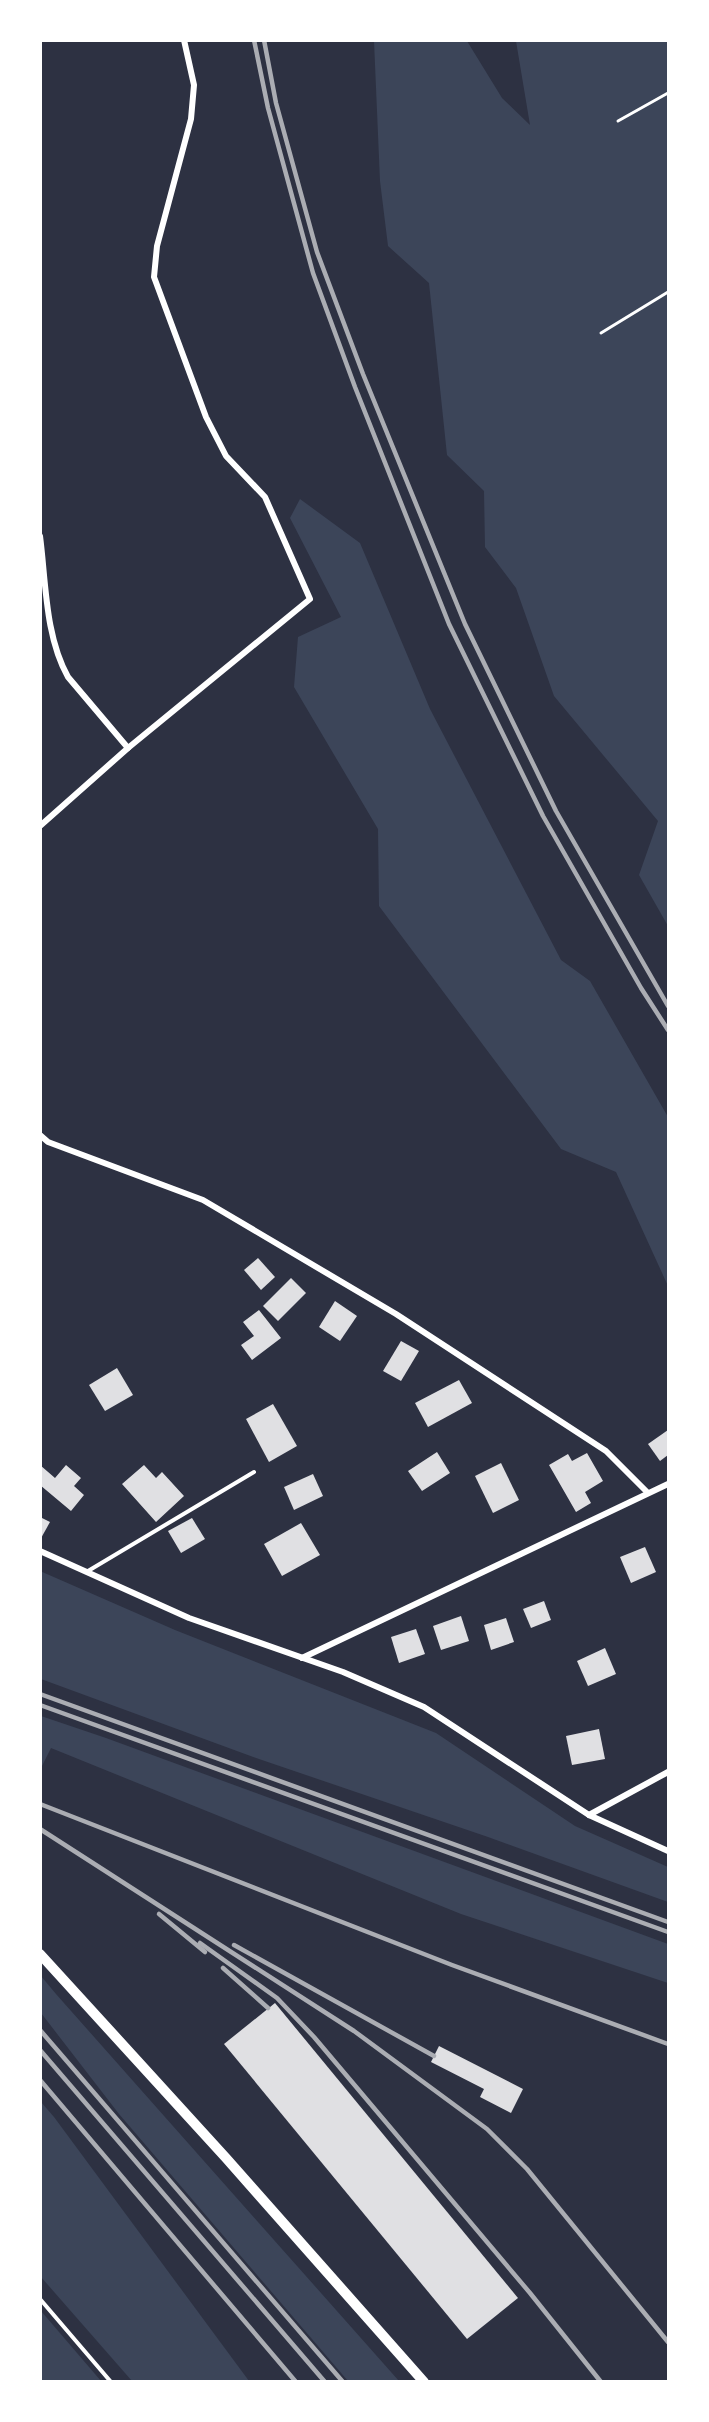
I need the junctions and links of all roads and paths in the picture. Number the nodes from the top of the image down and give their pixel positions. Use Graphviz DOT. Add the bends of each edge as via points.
graph roads {
  1 [pos="184,40"];
  2 [pos="669,93"];
  3 [pos="618,121"];
  4 [pos="669,292"];
  5 [pos="601,333"];
  6 [pos="40,536"];
  7 [pos="128,748"];
  8 [pos="40,826"];
  9 [pos="40,1135"];
  10 [pos="254,1472"];
  11 [pos="669,1484"];
  12 [pos="647,1492"];
  13 [pos="40,1551"];
  14 [pos="88,1570"];
  15 [pos="302,1658"];
  16 [pos="669,1772"];
  17 [pos="589,1815"];
  18 [pos="669,1851"];
  19 [pos="40,1954"];
  20 [pos="40,2300"];
  21 [pos="111,2382"];
  22 [pos="424,2382"];
  1 -- 7 [label="street" via="194,85 191,119 157,246 154,278 206,417 226,456 264,497 309,599"];
  2 -- 3 [label="path"];
  4 -- 5 [label="path"];
  6 -- 7 [label="street" via="48,606 61,665"];
  7 -- 8 [label="street"];
  9 -- 12 [label="street" via="48,1142 203,1200 386,1308 606,1451"];
  10 -- 14 [label="lane"];
  11 -- 12 [label="street"];
  12 -- 15 [label="street"];
  13 -- 14 [label="street"];
  14 -- 15 [label="street" via="189,1618"];
  15 -- 17 [label="street" via="424,1707"];
  16 -- 17 [label="street"];
  17 -- 18 [label="street"];
  19 -- 22 [label="main road"];
  20 -- 21 [label="lane"];
}
